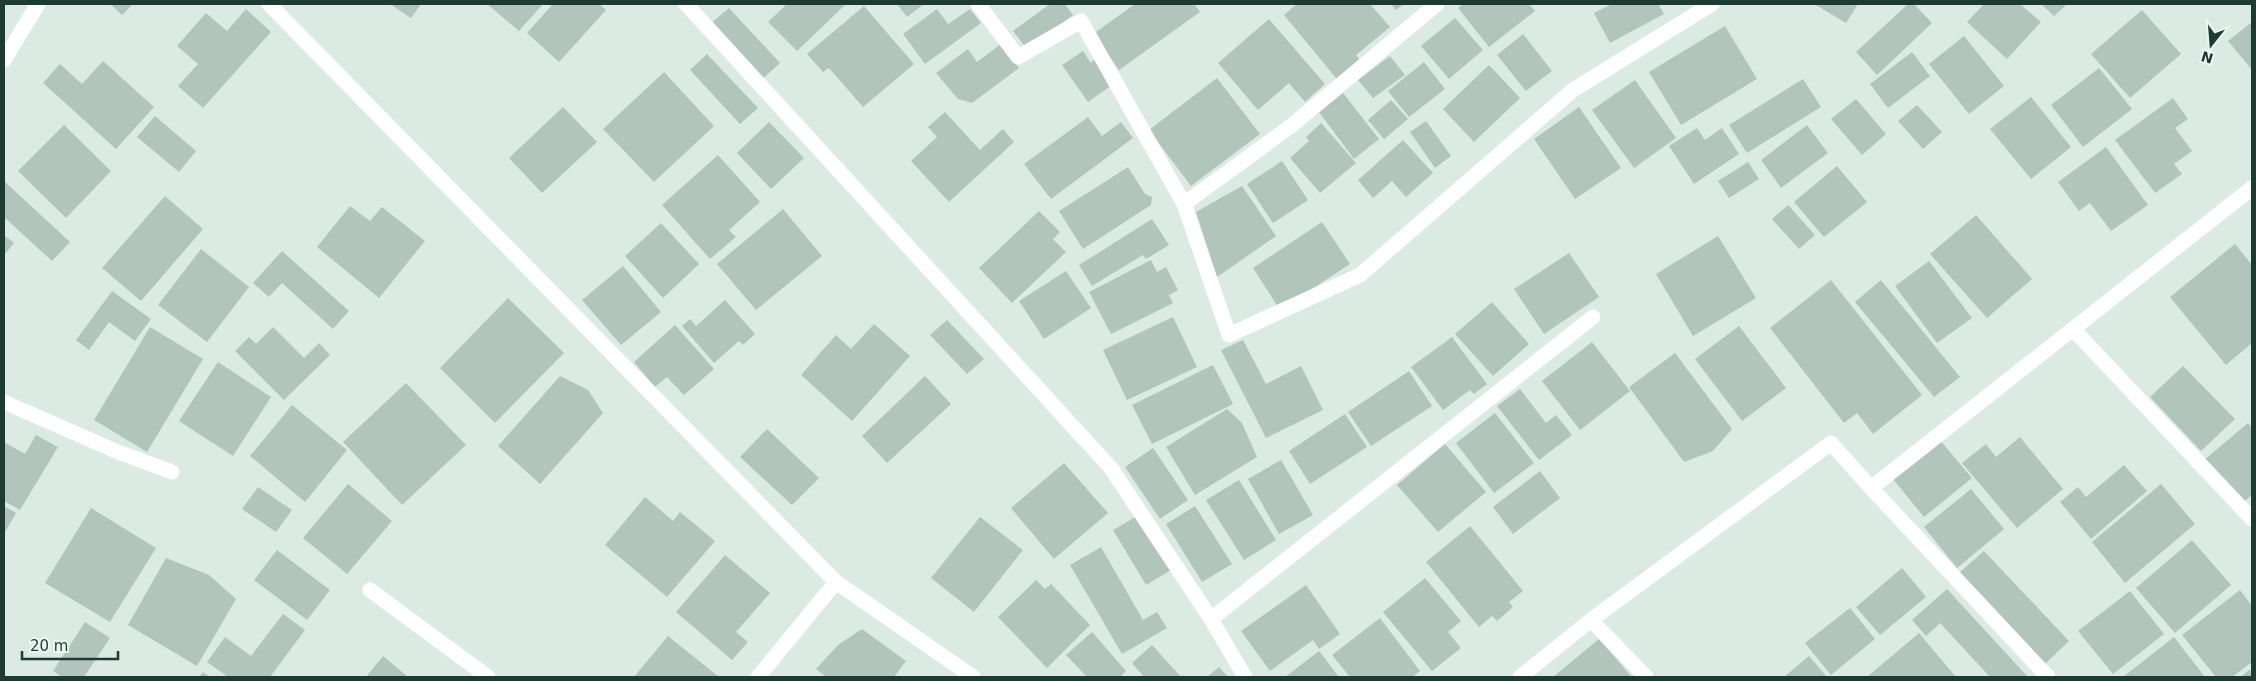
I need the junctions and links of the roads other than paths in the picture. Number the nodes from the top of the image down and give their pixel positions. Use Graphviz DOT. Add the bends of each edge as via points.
graph roads {
  1 [pos="38,4"];
  2 [pos="269,4"];
  3 [pos="686,4"];
  4 [pos="978,4"];
  5 [pos="1437,4"];
  6 [pos="1712,4"];
  7 [pos="4,60"];
  8 [pos="2252,188"];
  9 [pos="1184,204"];
  10 [pos="1592,317"];
  11 [pos="2073,329"];
  12 [pos="4,402"];
  13 [pos="172,472"];
  14 [pos="1871,488"];
  15 [pos="2252,519"];
  16 [pos="836,582"];
  17 [pos="370,590"];
  18 [pos="1211,619"];
  19 [pos="1591,620"];
  20 [pos="488,677"];
  21 [pos="758,677"];
  22 [pos="973,677"];
  23 [pos="1245,677"];
  24 [pos="1520,677"];
  25 [pos="1646,677"];
  26 [pos="2048,677"];
  1 -- 7 [label="street"];
  2 -- 16 [label="street"];
  3 -- 18 [label="street" via="1111,468"];
  4 -- 9 [label="street" via="1018,57 1081,21"];
  5 -- 9 [label="street" via="1291,126"];
  6 -- 9 [label="street" via="1573,90 1360,275 1229,336"];
  8 -- 11 [label="street"];
  10 -- 18 [label="street"];
  11 -- 14 [label="street"];
  11 -- 15 [label="street"];
  12 -- 13 [label="street"];
  14 -- 19 [label="street" via="1831,443"];
  14 -- 26 [label="street"];
  16 -- 21 [label="street"];
  16 -- 22 [label="street"];
  17 -- 20 [label="street"];
  18 -- 23 [label="street"];
  19 -- 24 [label="street"];
  19 -- 25 [label="street"];
}
